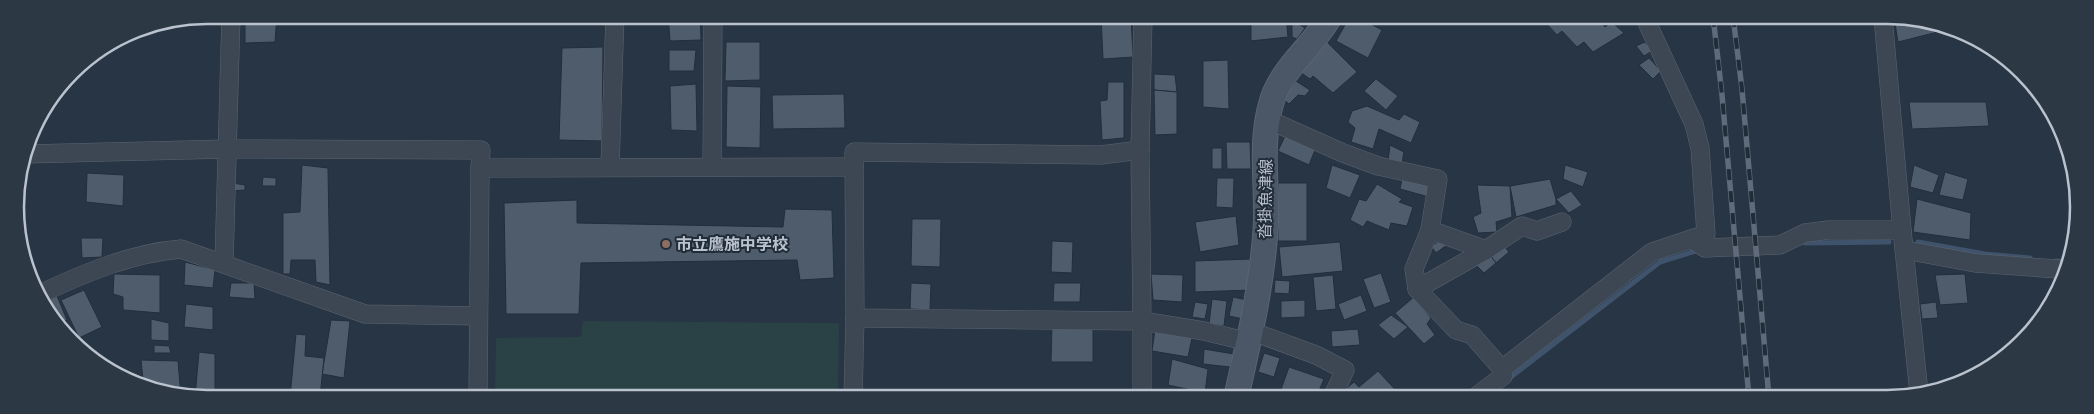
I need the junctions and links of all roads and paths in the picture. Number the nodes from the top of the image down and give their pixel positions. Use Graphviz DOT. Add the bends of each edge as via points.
graph roads {
  1 [pos="231,24"];
  2 [pos="615,24"];
  3 [pos="713,24"];
  4 [pos="1144,24"];
  5 [pos="1324,24"];
  6 [pos="1648,24"];
  7 [pos="1884,24"];
  8 [pos="1267,124"];
  9 [pos="228,149"];
  10 [pos="1140,150"];
  11 [pos="32,154"];
  12 [pos="712,167"];
  13 [pos="854,167"];
  14 [pos="480,168"];
  15 [pos="610,168"];
  16 [pos="1562,222"];
  17 [pos="1430,230"];
  18 [pos="1902,230"];
  19 [pos="1692,239"];
  20 [pos="1486,250"];
  21 [pos="1905,250"];
  22 [pos="224,263"];
  23 [pos="2059,270"];
  24 [pos="1417,290"];
  25 [pos="45,292"];
  26 [pos="478,316"];
  27 [pos="855,318"];
  28 [pos="1142,321"];
  29 [pos="1250,336"];
  30 [pos="1502,369"];
  31 [pos="1918,388"];
  32 [pos="478,390"];
  33 [pos="853,390"];
  34 [pos="1142,390"];
  35 [pos="1238,390"];
  36 [pos="1336,390"];
  37 [pos="1485,390"];
  1 -- 9 [label="street"];
  2 -- 15 [label="street"];
  3 -- 12 [label="street"];
  4 -- 10 [label="street"];
  5 -- 8 [label="main road, 沓掛魚津線" via="1278,84"];
  6 -- 19 [label="street" via="1694,124 1700,148 1706,234"];
  7 -- 18 [label="street"];
  8 -- 17 [label="street" via="1278,124 1378,166 1438,179"];
  8 -- 29 [label="main road, 沓掛魚津線" via="1266,221"];
  9 -- 11 [label="street"];
  9 -- 14 [label="street" via="481,150"];
  9 -- 22 [label="street"];
  10 -- 13 [label="street" via="1101,156 854,152"];
  10 -- 28 [label="street"];
  12 -- 13 [label="street"];
  12 -- 15 [label="street"];
  13 -- 27 [label="street"];
  14 -- 15 [label="street"];
  14 -- 26 [label="street"];
  16 -- 20 [label="street" via="1537,231 1522,226"];
  17 -- 20 [label="street"];
  17 -- 24 [label="street" via="1414,269"];
  18 -- 19 [label="street" via="1828,230 1805,233 1780,245 1715,248 1705,248"];
  18 -- 21 [label="street"];
  19 -- 30 [label="street" via="1652,252"];
  20 -- 24 [label="street"];
  21 -- 23 [label="street" via="1974,263"];
  21 -- 31 [label="street"];
  22 -- 25 [label="street" via="181,249 161,251 84,273"];
  22 -- 26 [label="street" via="365,314"];
  24 -- 30 [label="street" via="1456,330 1472,335"];
  26 -- 32 [label="street"];
  27 -- 28 [label="street"];
  27 -- 33 [label="street"];
  28 -- 29 [label="street"];
  28 -- 34 [label="street"];
  29 -- 35 [label="main road, 沓掛魚津線"];
  29 -- 36 [label="street" via="1316,355 1346,370"];
  30 -- 37 [label="street" via="1503,376"];
}
